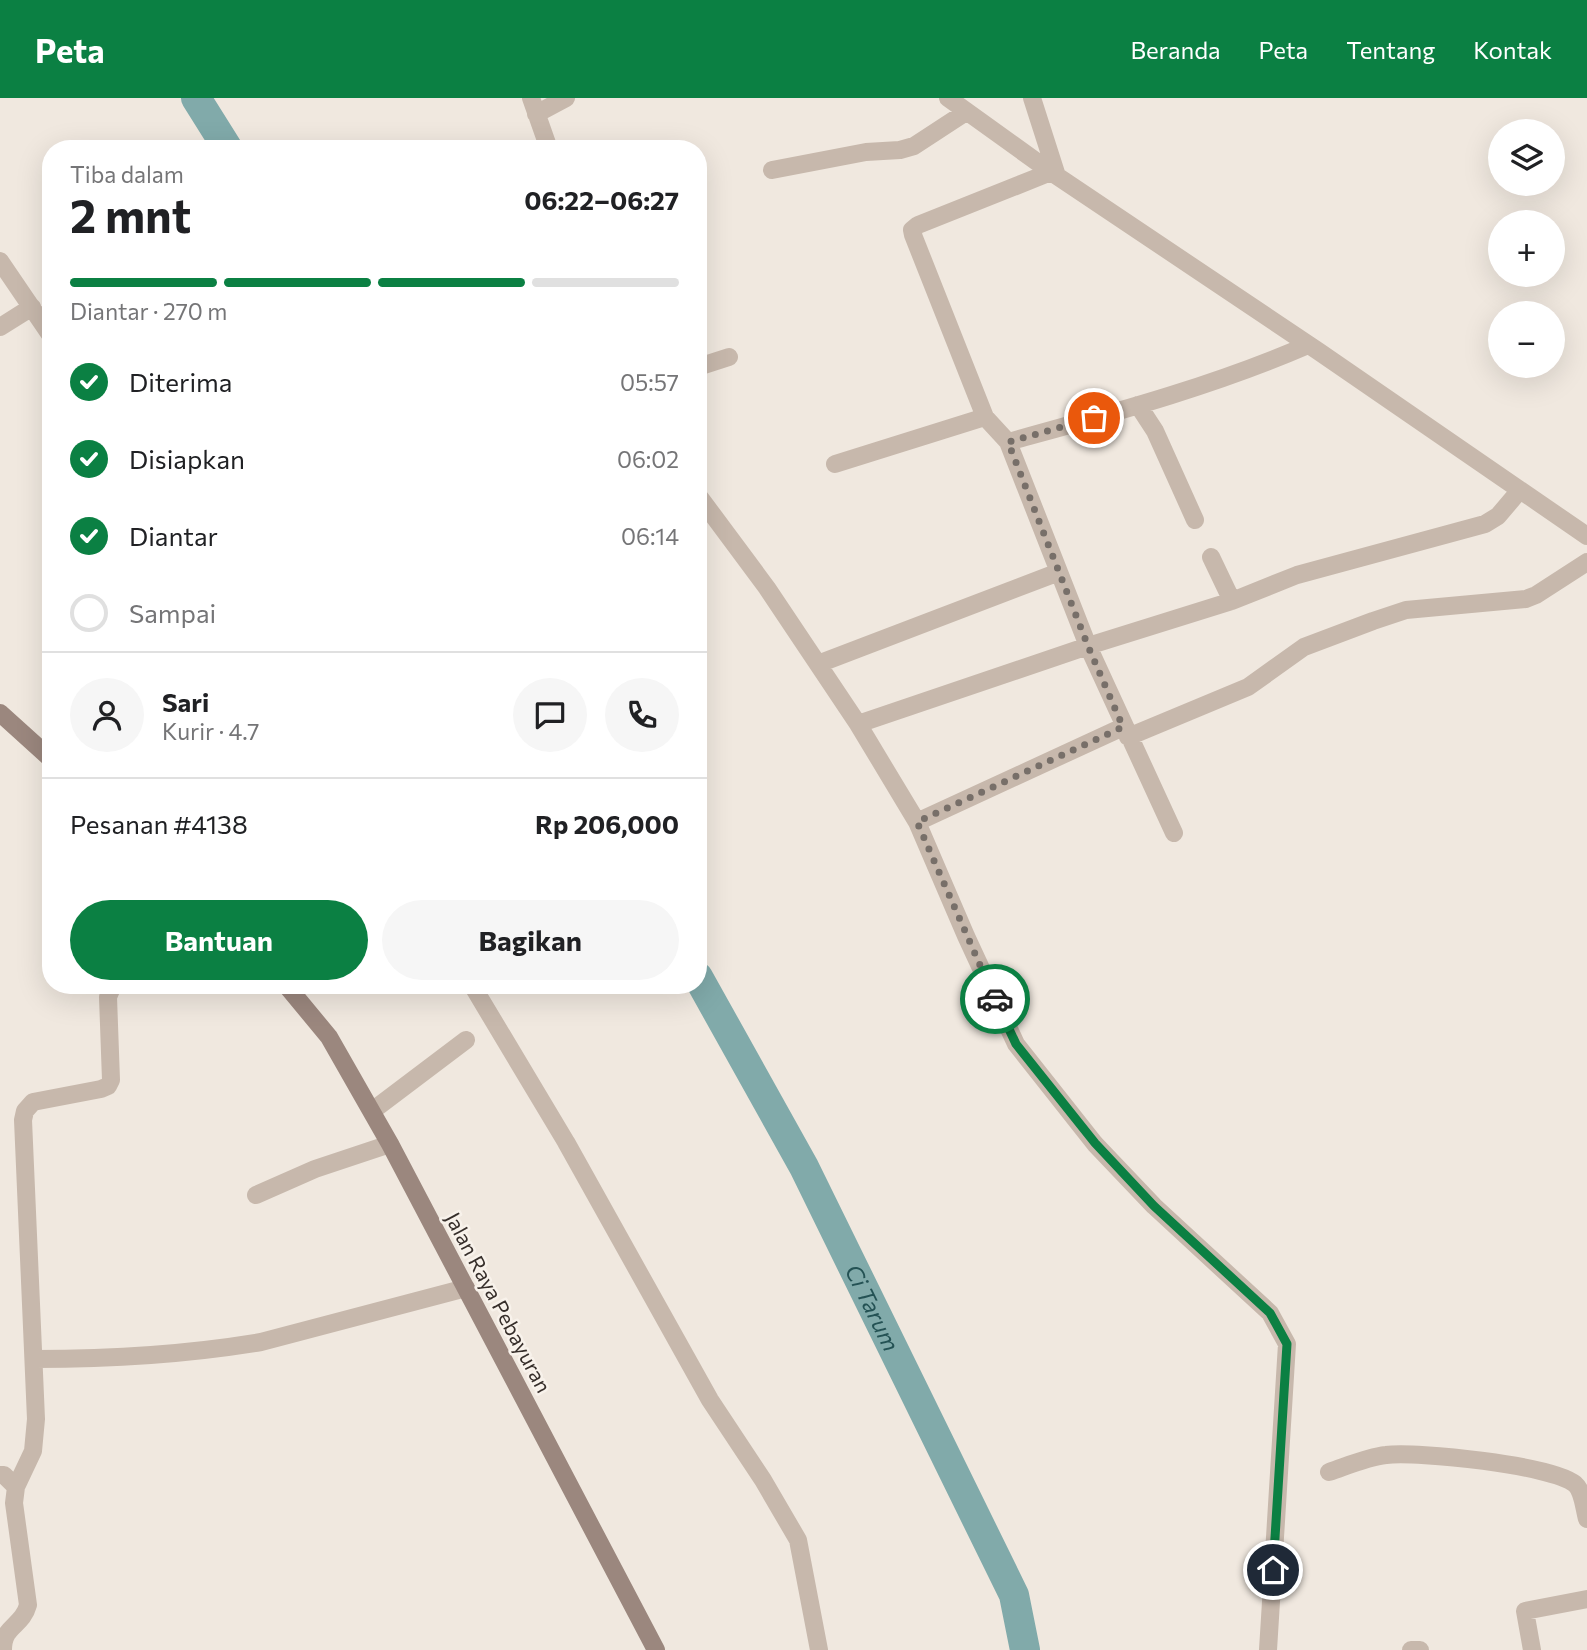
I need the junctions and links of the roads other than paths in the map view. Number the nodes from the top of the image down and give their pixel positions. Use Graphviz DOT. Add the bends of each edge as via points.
graph roads {
  1 [pos="566,98"];
  2 [pos="948,98"];
  3 [pos="1032,98"];
  4 [pos="534,106"];
  5 [pos="967,112"];
  6 [pos="547,140"];
  7 [pos="772,170"];
  8 [pos="1054,174"];
  9 [pos="0,261"];
  10 [pos="32,307"];
  11 [pos="42,322"];
  12 [pos="0,327"];
  13 [pos="1307,345"];
  14 [pos="729,357"];
  15 [pos="707,364"];
  16 [pos="1138,405"];
  17 [pos="985,417"];
  18 [pos="1008,442"];
  19 [pos="835,464"];
  20 [pos="1520,490"];
  21 [pos="707,507"];
  22 [pos="1195,520"];
  23 [pos="1587,536"];
  24 [pos="1210,557"];
  25 [pos="1587,562"];
  26 [pos="1059,572"];
  27 [pos="1232,601"];
  28 [pos="1088,646"];
  29 [pos="818,664"];
  30 [pos="0,713"];
  31 [pos="858,724"];
  32 [pos="1126,732"];
  33 [pos="42,752"];
  34 [pos="917,822"];
  35 [pos="1174,833"];
  36 [pos="109,994"];
  37 [pos="293,994"];
  38 [pos="477,994"];
  39 [pos="466,1040"];
  40 [pos="372,1111"];
  41 [pos="390,1144"];
  42 [pos="256,1195"];
  43 [pos="466,1288"];
  44 [pos="35,1359"];
  45 [pos="1329,1472"];
  46 [pos="0,1475"];
  47 [pos="16,1487"];
  48 [pos="1584,1493"];
  49 [pos="1587,1518"];
  50 [pos="1587,1599"];
  51 [pos="3,1650"];
  52 [pos="656,1650"];
  53 [pos="819,1650"];
  54 [pos="1268,1650"];
  55 [pos="1411,1650"];
  56 [pos="1420,1650"];
  57 [pos="1532,1650"];
  1 -- 4 [label="street"];
  2 -- 5 [label="street"];
  3 -- 8 [label="street"];
  4 -- 6 [label="street"];
  5 -- 7 [label="street" via="914,146"];
  5 -- 8 [label="street"];
  8 -- 13 [label="street"];
  8 -- 17 [label="street" via="912,230"];
  9 -- 10 [label="street"];
  10 -- 11 [label="street"];
  10 -- 12 [label="street"];
  13 -- 16 [label="street"];
  13 -- 20 [label="street"];
  14 -- 15 [label="street"];
  16 -- 18 [label="street"];
  16 -- 22 [label="street" via="1155,431"];
  17 -- 18 [label="street"];
  17 -- 19 [label="street"];
  18 -- 26 [label="street"];
  20 -- 23 [label="street"];
  20 -- 27 [label="street" via="1485,524 1297,575"];
  21 -- 29 [label="street"];
  24 -- 27 [label="street"];
  25 -- 32 [label="street" via="1536,596 1406,610 1304,647 1248,687"];
  26 -- 28 [label="street"];
  26 -- 29 [label="street"];
  27 -- 28 [label="street"];
  28 -- 31 [label="street"];
  28 -- 32 [label="street"];
  29 -- 31 [label="street"];
  30 -- 33 [label="main road"];
  31 -- 34 [label="street"];
  32 -- 34 [label="street"];
  32 -- 35 [label="street"];
  34 -- 54 [label="street" via="1016,1044 1095,1143 1154,1206 1270,1313 1287,1344"];
  36 -- 44 [label="street" via="108,1086 33,1102 25,1111"];
  37 -- 40 [label="main road, Jalan Raya Pebayuran" via="329,1037"];
  38 -- 53 [label="street" via="710,1400 799,1540"];
  39 -- 40 [label="street"];
  40 -- 41 [label="main road, Jalan Raya Pebayuran"];
  41 -- 42 [label="street"];
  41 -- 43 [label="main road, Jalan Raya Pebayuran"];
  43 -- 44 [label="street" via="248,1344 154,1357"];
  43 -- 52 [label="main road, Jalan Raya Pebayuran"];
  44 -- 47 [label="street" via="33,1451"];
  45 -- 48 [label="street" via="1384,1455 1420,1454 1521,1467 1564,1478"];
  46 -- 47 [label="street"];
  47 -- 51 [label="street" via="27,1605 20,1623 10,1627 3,1639"];
  48 -- 49 [label="street"];
  50 -- 57 [label="street" via="1525,1611"];
  55 -- 56 [label="street"];
}
